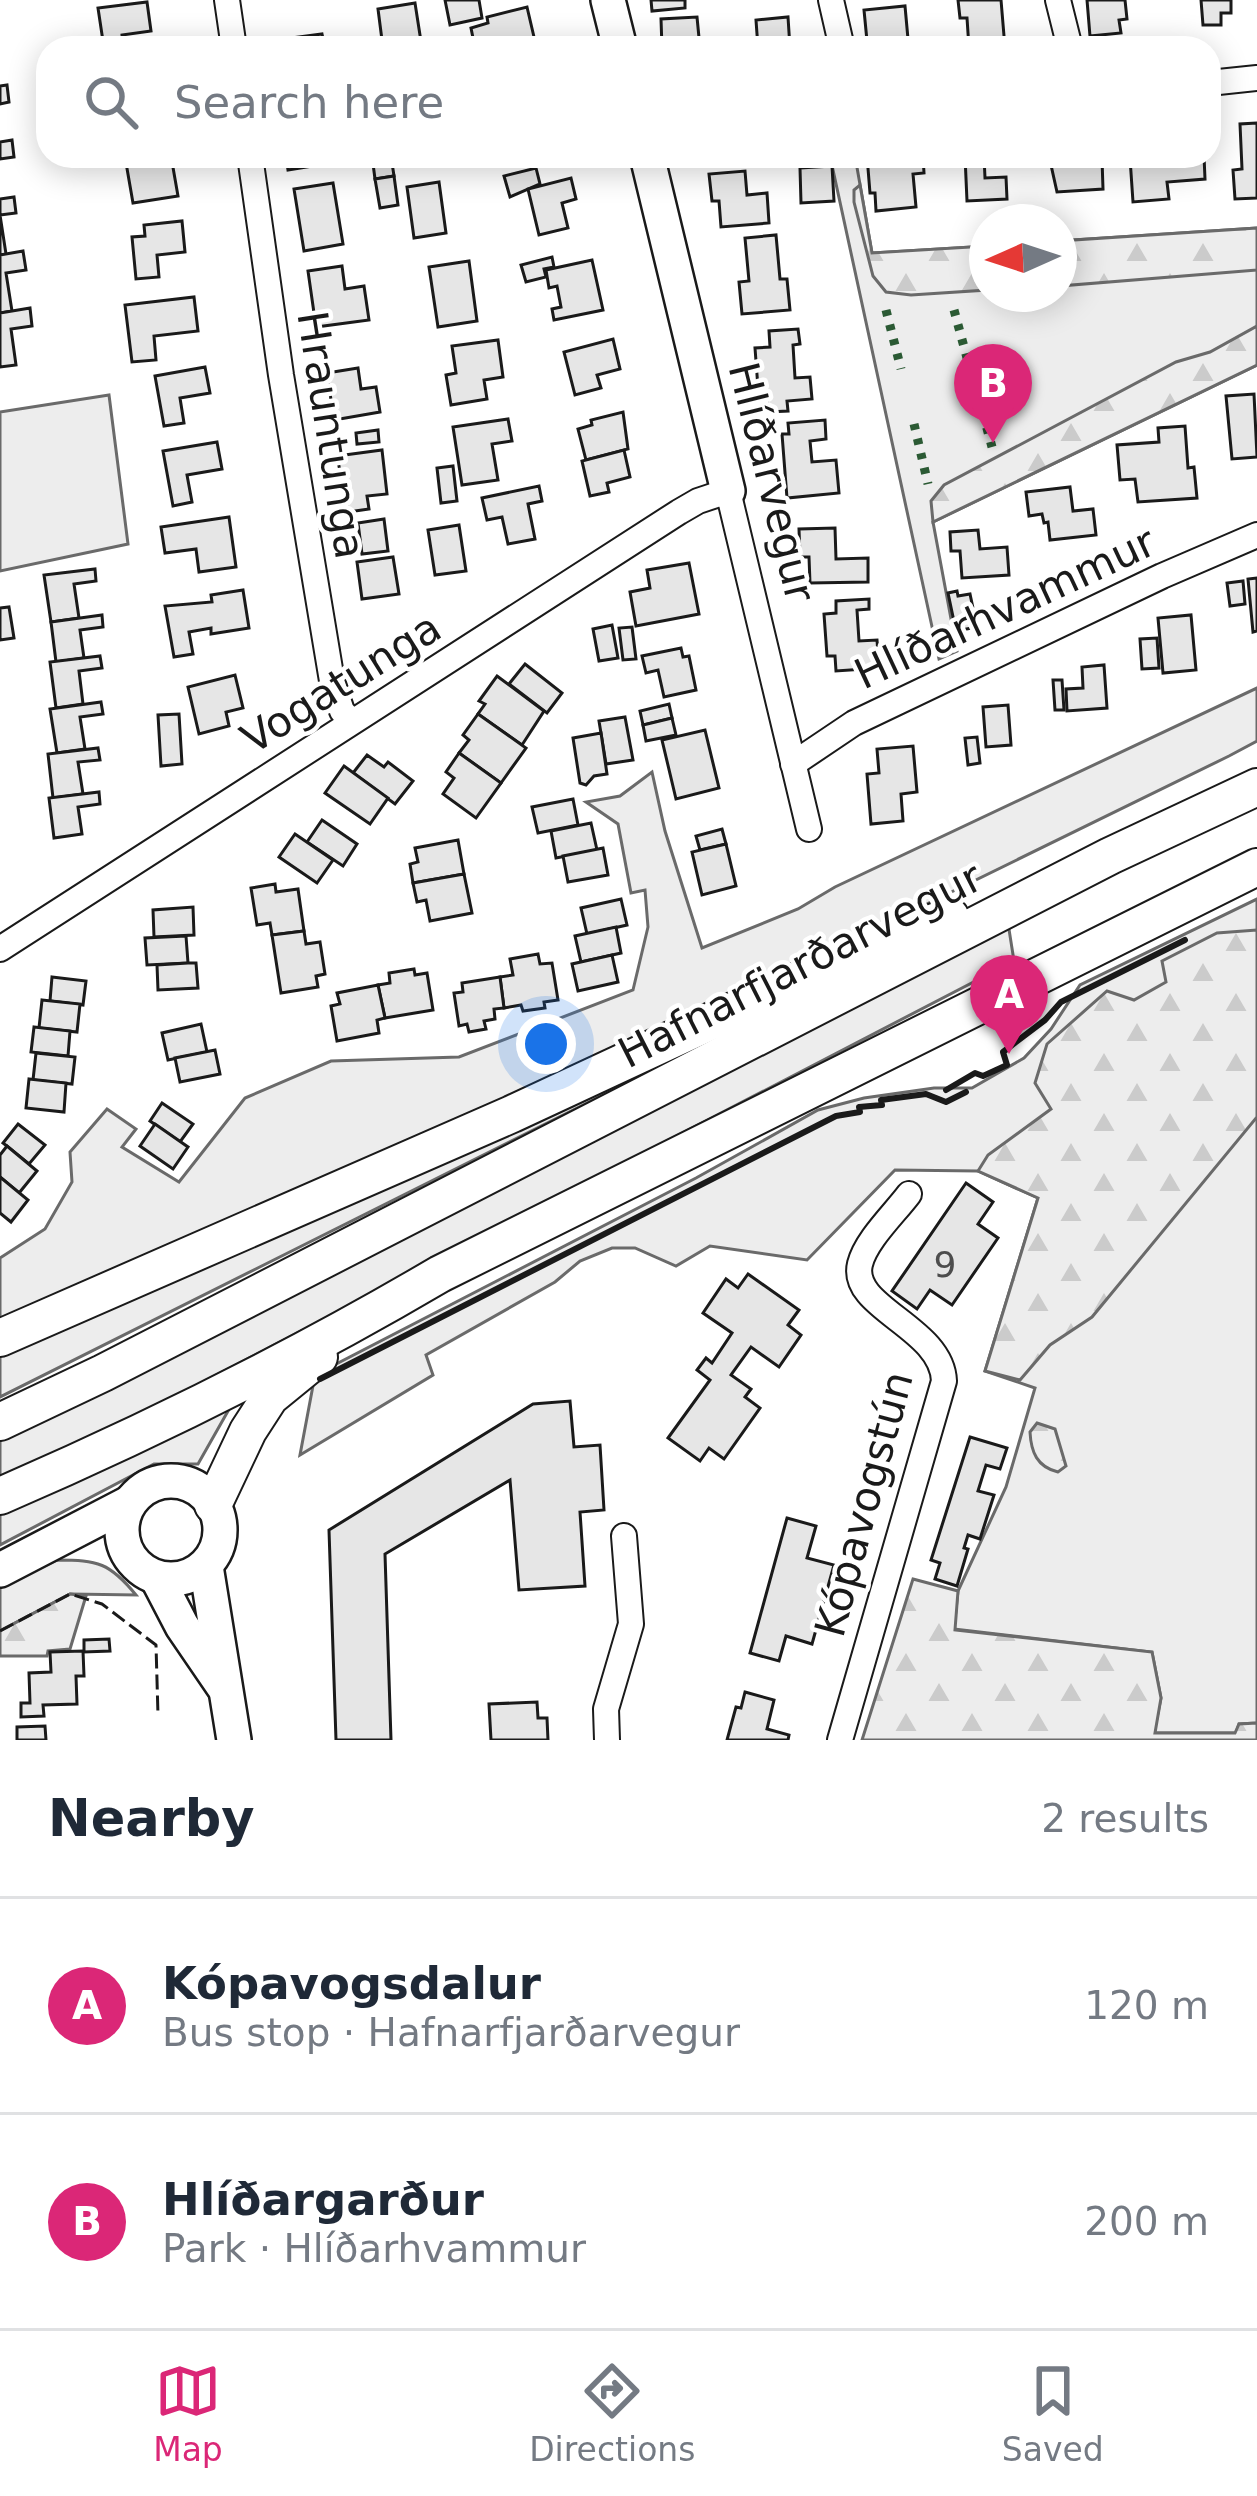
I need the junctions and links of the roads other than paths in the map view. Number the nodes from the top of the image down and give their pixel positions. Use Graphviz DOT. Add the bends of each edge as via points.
graph roads {
  1 [pos="227,0"];
  2 [pos="608,0"];
  3 [pos="831,0"];
  4 [pos="1058,0"];
  5 [pos="232,36"];
  6 [pos="617,36"];
  7 [pos="839,36"];
  8 [pos="1067,36"];
  9 [pos="1257,78"];
  10 [pos="1221,82"];
  11 [pos="252,168"];
  12 [pos="650,168"];
  13 [pos="728,491"];
  14 [pos="1257,536"];
  15 [pos="351,721"];
  16 [pos="794,764"];
  17 [pos="1257,788"];
  18 [pos="809,830"];
  19 [pos="1110,856"];
  20 [pos="1257,867"];
  21 [pos="0,950"];
  22 [pos="909,1193"];
  23 [pos="373,1313"];
  24 [pos="0,1338"];
  25 [pos="0,1421"];
  26 [pos="0,1496"];
  27 [pos="129,1503"];
  28 [pos="213,1505"];
  29 [pos="624,1536"];
  30 [pos="37,1550"];
  31 [pos="206,1565"];
  32 [pos="0,1570"];
  33 [pos="145,1570"];
  34 [pos="227,1693"];
  35 [pos="234,1740"];
  36 [pos="607,1740"];
  37 [pos="840,1740"];
  1 -- 5 [label="street"];
  2 -- 6 [label="street"];
  3 -- 7 [label="street"];
  4 -- 8 [label="street"];
  9 -- 10 [label="street"];
  11 -- 15 [label="street, Hrauntunga" via="332,681"];
  12 -- 13 [label="street, Hlíðarvegur"];
  13 -- 15 [label="street, Vogatunga" via="679,512"];
  13 -- 16 [label="street, Hlíðarvegur"];
  14 -- 16 [label="street, Hlíðarhvammur" via="854,723"];
  15 -- 21 [label="street, Vogatunga"];
  16 -- 18 [label="street, Hlíðarvegur"];
  17 -- 19 [label="main road, Hafnarfjarðarvegur"];
  19 -- 24 [label="main road" via="879,943"];
  19 -- 25 [label="main road, Hafnarfjarðarvegur"];
  20 -- 23 [label="main road"];
  22 -- 37 [label="street, Kópavogstún" via="861,1259 859,1278 867,1294 929,1343 944,1381"];
  23 -- 26 [label="main road"];
  23 -- 28 [label="main road" via="270,1397"];
  27 -- 28 [label="street" via="172,1480"];
  27 -- 30 [label="street"];
  27 -- 33 [label="street" via="121,1534"];
  28 -- 31 [label="street" via="220,1536"];
  29 -- 36 [label="street" via="631,1624 606,1708"];
  30 -- 32 [label="street"];
  30 -- 33 [label="street" via="98,1552"];
  31 -- 33 [label="street" via="183,1579"];
  31 -- 34 [label="street"];
  33 -- 34 [label="street"];
  34 -- 35 [label="street"];
}
